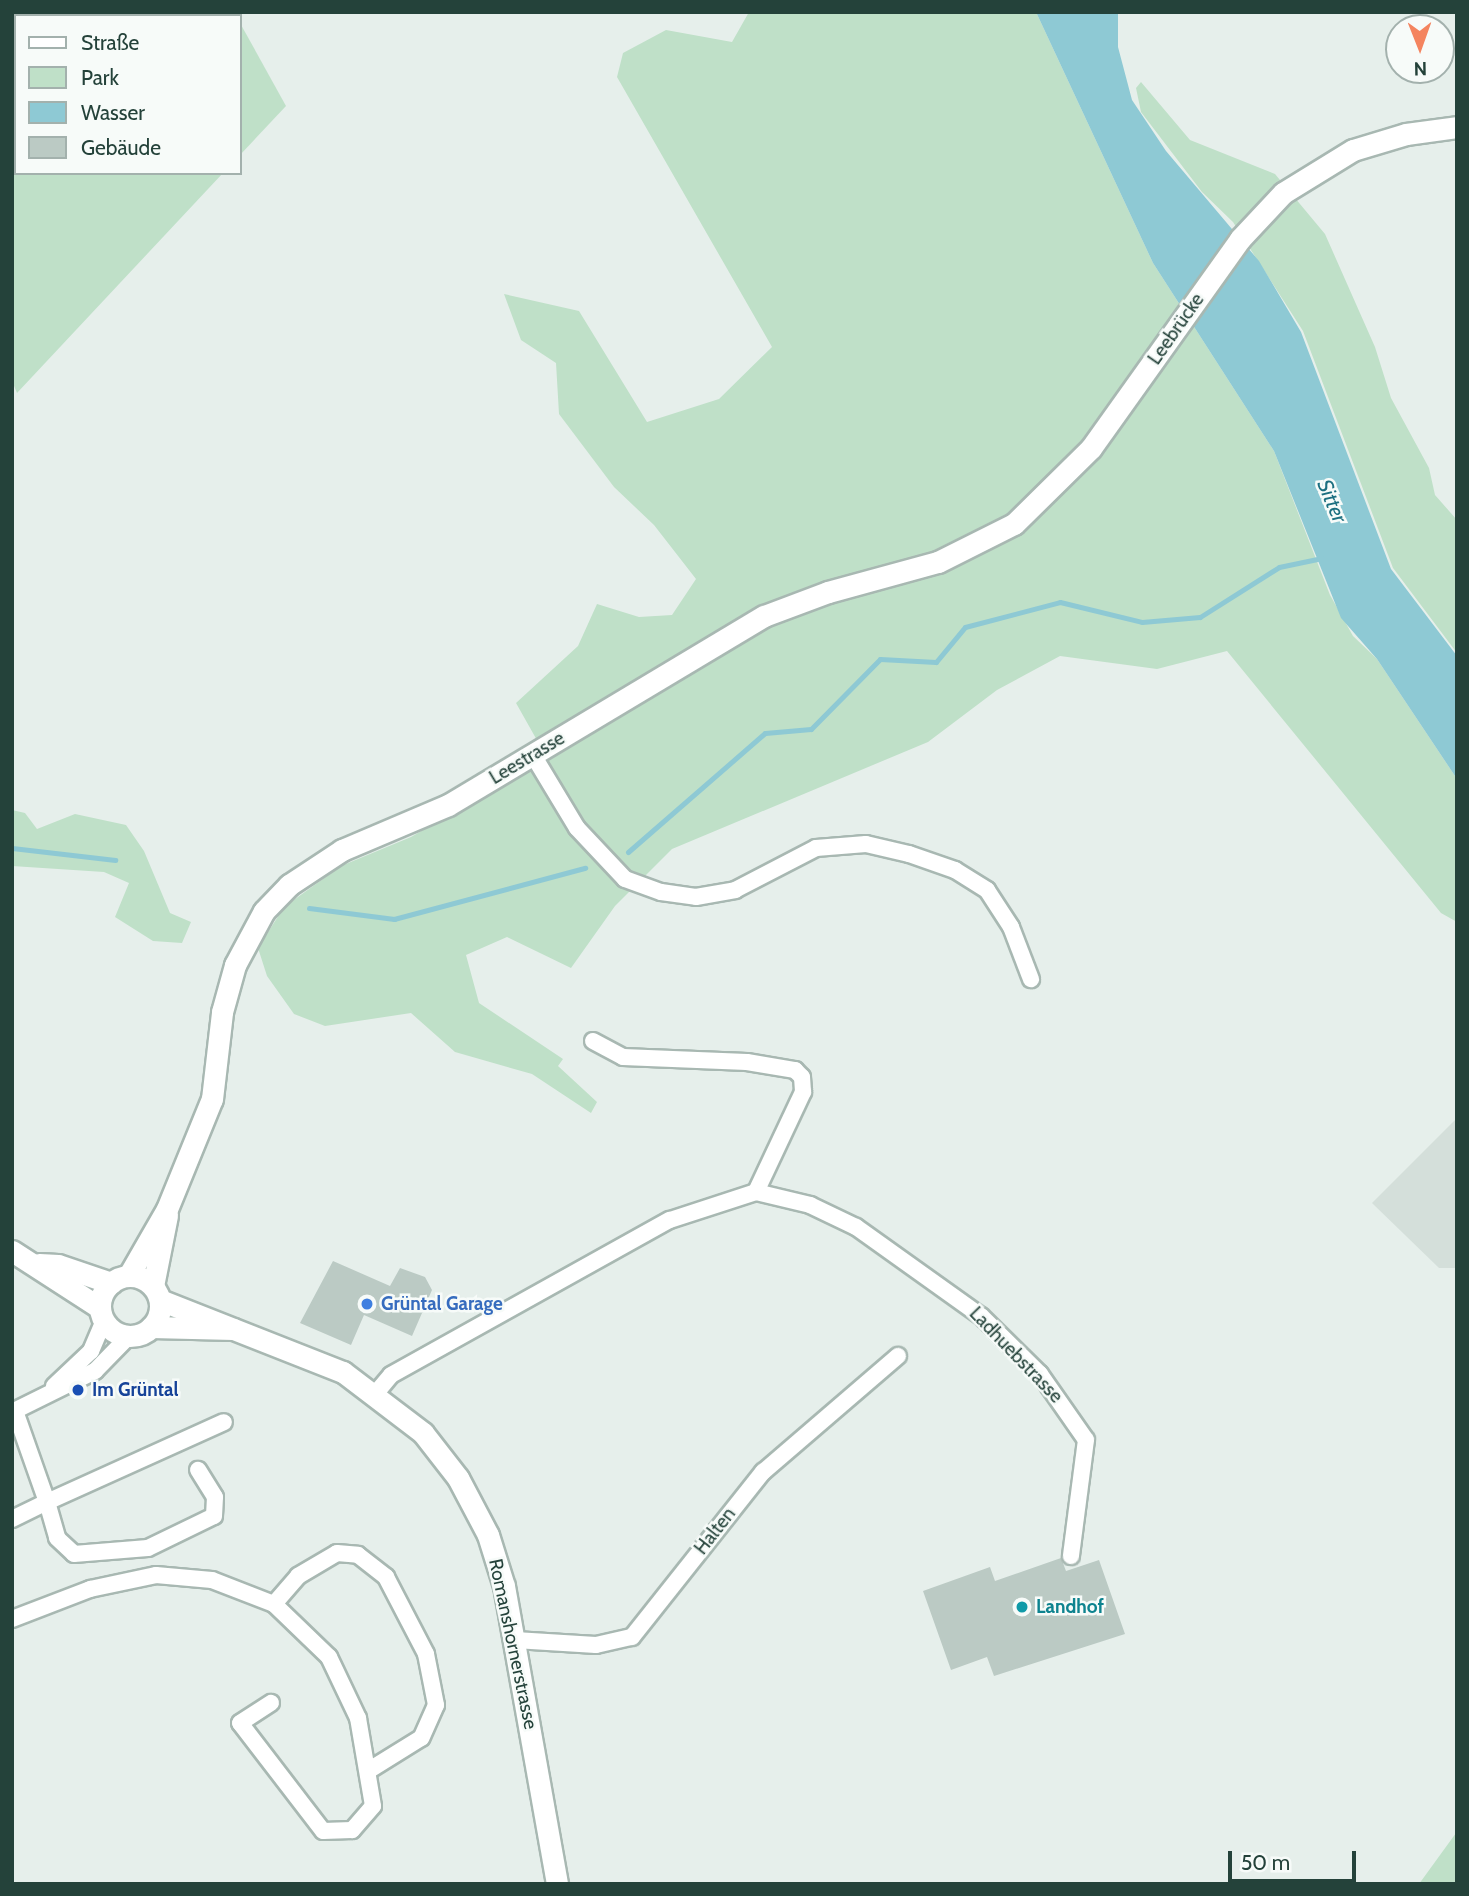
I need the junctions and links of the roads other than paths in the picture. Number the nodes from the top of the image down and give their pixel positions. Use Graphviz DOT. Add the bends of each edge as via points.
graph roads {
  1 [pos="1457,127"];
  2 [pos="1073,469"];
  3 [pos="533,755"];
  4 [pos="1031,979"];
  5 [pos="593,1041"];
  6 [pos="756,1192"];
  7 [pos="167,1209"];
  8 [pos="12,1251"];
  9 [pos="37,1264"];
  10 [pos="120,1279"];
  11 [pos="157,1293"];
  12 [pos="102,1314"];
  13 [pos="151,1328"];
  14 [pos="233,1329"];
  15 [pos="129,1336"];
  16 [pos="898,1356"];
  17 [pos="52,1388"];
  18 [pos="376,1393"];
  19 [pos="13,1411"];
  20 [pos="224,1422"];
  21 [pos="198,1470"];
  22 [pos="47,1502"];
  23 [pos="12,1520"];
  24 [pos="1071,1556"];
  25 [pos="274,1604"];
  26 [pos="12,1619"];
  27 [pos="515,1640"];
  28 [pos="271,1703"];
  29 [pos="371,1769"];
  30 [pos="557,1884"];
  1 -- 2 [label="street, Leebrücke" via="1406,134 1353,150 1283,193 1240,239"];
  2 -- 3 [label="street, Leestrasse" via="1037,506 980,544 764,616"];
  3 -- 4 [label="street" via="577,828 625,879 660,892 696,897 735,890 816,848 843,842 876,846 955,870 987,890 1011,927"];
  3 -- 7 [label="street, Leestrasse" via="448,805 313,866 264,911 228,984 212,1099"];
  5 -- 6 [label="street" via="623,1057 747,1062 795,1070 802,1077 803,1092"];
  6 -- 18 [label="street" via="670,1220 391,1375"];
  6 -- 24 [label="street, Ladhuebstrasse" via="810,1205 856,1227 981,1315 1040,1374 1086,1440"];
  7 -- 10 [label="street, Leestrasse"];
  7 -- 11 [label="street, Leestrasse"];
  8 -- 9 [label="street"];
  9 -- 10 [label="street"];
  9 -- 12 [label="street"];
  10 -- 11 [label="street, Romanshornerstrasse"];
  10 -- 12 [label="street, Leestrasse"];
  11 -- 13 [label="street, Leestrasse"];
  11 -- 14 [label="street, Romanshornerstrasse"];
  12 -- 15 [label="street"];
  12 -- 17 [label="street" via="91,1352"];
  13 -- 14 [label="street, Romanshornerstrasse"];
  13 -- 15 [label="street"];
  14 -- 18 [label="street, Romanshornerstrasse" via="318,1360"];
  15 -- 17 [label="street" via="94,1371"];
  16 -- 27 [label="street, Halten" via="763,1472 632,1637 606,1645"];
  17 -- 19 [label="street"];
  18 -- 27 [label="street, Romanshornerstrasse" via="423,1433 474,1503 504,1586"];
  19 -- 22 [label="street"];
  20 -- 22 [label="street"];
  21 -- 22 [label="street" via="215,1497 214,1516 148,1548 74,1554 57,1538"];
  22 -- 23 [label="street"];
  25 -- 26 [label="street" via="212,1580 156,1575 90,1589"];
  25 -- 29 [label="street" via="310,1636 342,1679"];
  25 -- 29 [label="street" via="298,1576 337,1553 358,1555 386,1577 426,1654 436,1704 421,1738"];
  27 -- 30 [label="street, Romanshornerstrasse"];
  28 -- 29 [label="street" via="240,1723 323,1831 352,1830 373,1810"];
}
